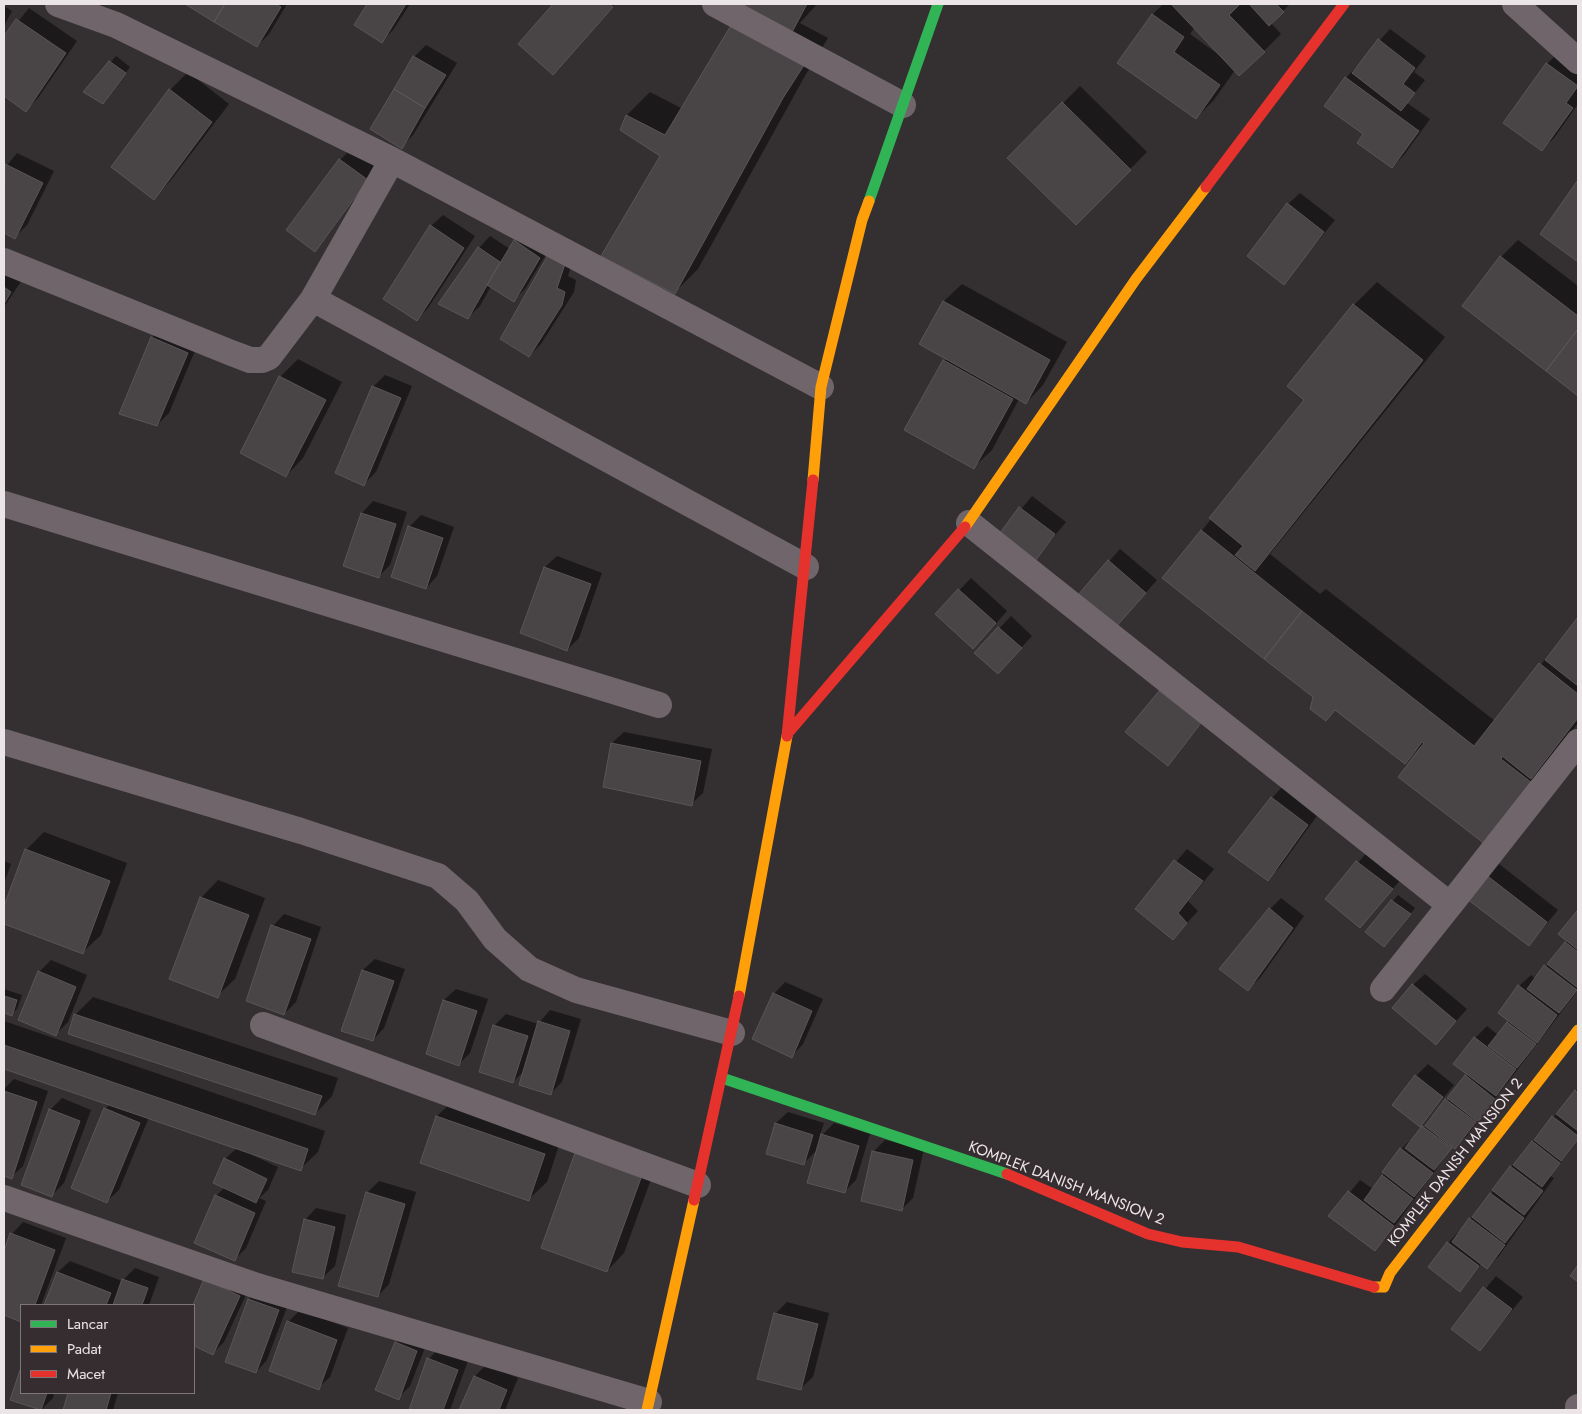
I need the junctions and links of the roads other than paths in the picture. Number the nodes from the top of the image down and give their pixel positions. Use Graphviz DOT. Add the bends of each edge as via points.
graph roads {
  1 [pos="58,4"];
  2 [pos="715,4"];
  3 [pos="938,4"];
  4 [pos="1344,4"];
  5 [pos="1515,4"];
  6 [pos="1578,61"];
  7 [pos="903,105"];
  8 [pos="392,160"];
  9 [pos="4,261"];
  10 [pos="313,298"];
  11 [pos="821,387"];
  12 [pos="4,504"];
  13 [pos="969,523"];
  14 [pos="806,567"];
  15 [pos="660,705"];
  16 [pos="788,733"];
  17 [pos="4,742"];
  18 [pos="1578,742"];
  19 [pos="1450,905"];
  20 [pos="1383,989"];
  21 [pos="262,1025"];
  22 [pos="1578,1030"];
  23 [pos="732,1033"];
  24 [pos="722,1078"];
  25 [pos="698,1185"];
  26 [pos="4,1198"];
  27 [pos="648,1406"];
  1 -- 8 [label="street" via="116,25"];
  2 -- 7 [label="street"];
  3 -- 7 [label="street"];
  4 -- 13 [label="street" via="1136,279"];
  5 -- 6 [label="street"];
  7 -- 11 [label="street" via="862,220"];
  8 -- 10 [label="street"];
  8 -- 11 [label="street"];
  9 -- 10 [label="street" via="250,360 269,357"];
  10 -- 14 [label="street"];
  11 -- 14 [label="street"];
  12 -- 15 [label="street"];
  13 -- 16 [label="street"];
  13 -- 19 [label="street"];
  14 -- 16 [label="street"];
  16 -- 23 [label="street"];
  17 -- 23 [label="street" via="301,831 438,876 467,901 495,939 529,969 576,990"];
  18 -- 19 [label="street"];
  19 -- 20 [label="street"];
  21 -- 25 [label="street"];
  22 -- 24 [label="street, KOMPLEK DANISH MANSION 2" via="1390,1273 1384,1287 1369,1287 1238,1248 1182,1242 1148,1234 1001,1172"];
  23 -- 24 [label="street"];
  24 -- 25 [label="street"];
  25 -- 27 [label="street"];
  26 -- 27 [label="street" via="258,1286"];
}
